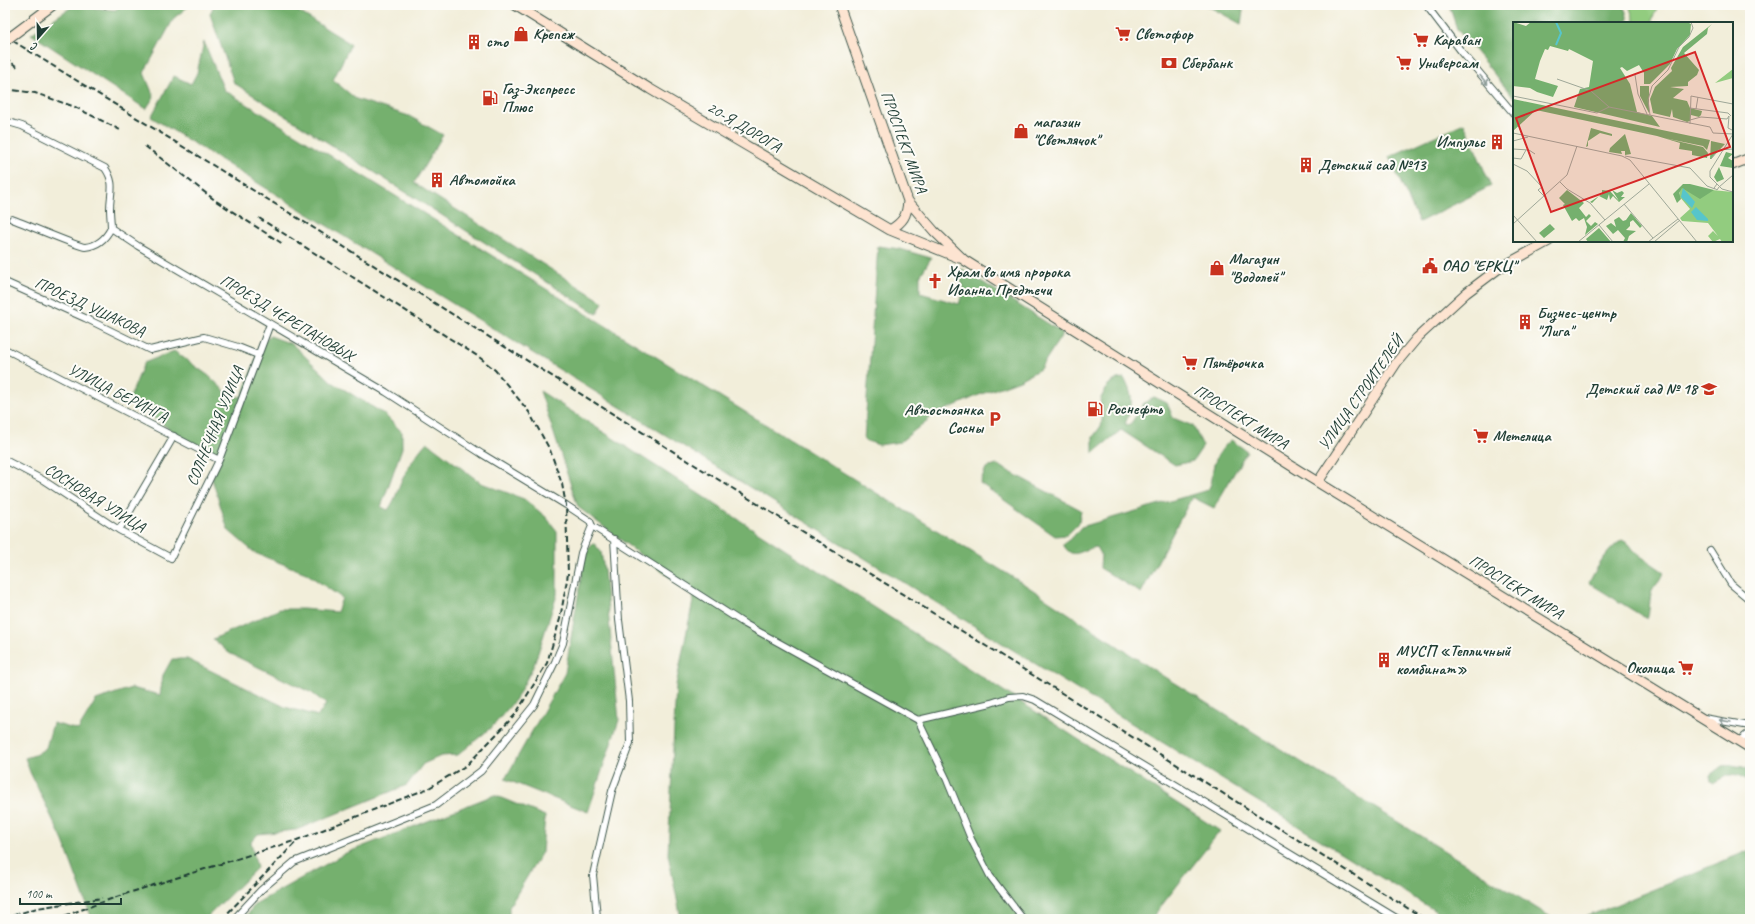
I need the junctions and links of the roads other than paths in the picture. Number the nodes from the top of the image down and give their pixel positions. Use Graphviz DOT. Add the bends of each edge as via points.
graph roads {
  1 [pos="53,5"];
  2 [pos="97,5"];
  3 [pos="104,5"];
  4 [pos="515,5"];
  5 [pos="839,5"];
  6 [pos="1426,5"];
  7 [pos="5,41"];
  8 [pos="1513,113"];
  9 [pos="5,121"];
  10 [pos="1750,158"];
  11 [pos="1733,165"];
  12 [pos="908,201"];
  13 [pos="12,219"];
  14 [pos="111,228"];
  15 [pos="890,230"];
  16 [pos="1547,242"];
  17 [pos="964,260"];
  18 [pos="5,282"];
  19 [pos="270,324"];
  20 [pos="5,349"];
  21 [pos="258,355"];
  22 [pos="174,436"];
  23 [pos="5,460"];
  24 [pos="219,460"];
  25 [pos="1318,482"];
  26 [pos="592,526"];
  27 [pos="119,530"];
  28 [pos="614,540"];
  29 [pos="1710,550"];
  30 [pos="171,558"];
  31 [pos="1750,600"];
  32 [pos="1700,717"];
  33 [pos="918,720"];
  34 [pos="1750,726"];
  35 [pos="1750,732"];
  36 [pos="1739,741"];
  37 [pos="1750,748"];
  38 [pos="597,917"];
  39 [pos="234,919"];
  40 [pos="1023,919"];
  41 [pos="1398,919"];
  1 -- 7 [label="main road, bridge"];
  2 -- 3 [label="street"];
  4 -- 15 [label="main road, 20-Я ДОРОГА" via="650,89"];
  5 -- 12 [label="main road, ПРОСПЕКТ МИРА"];
  6 -- 8 [label="street, one-way"];
  9 -- 14 [label="street" via="22,126 105,168 110,175 112,186"];
  10 -- 11 [label="main road"];
  12 -- 15 [label="main road" via="907,213 899,225"];
  12 -- 17 [label="main road, ПРОСПЕКТ МИРА"];
  13 -- 14 [label="street" via="84,247 101,242"];
  14 -- 19 [label="street, ПРОЕЗД ЧЕРЕПАНОВЫХ"];
  15 -- 17 [label="main road, 20-Я ДОРОГА"];
  16 -- 25 [label="main road, УЛИЦА СТРОИТЕЛЕЙ" via="1498,268 1417,338 1397,362"];
  17 -- 25 [label="main road, ПРОСПЕКТ МИРА"];
  18 -- 21 [label="street, ПРОЕЗД УШАКОВА" via="150,350 204,337"];
  19 -- 21 [label="street, СОЛНЕЧНАЯ УЛИЦА"];
  19 -- 26 [label="street, ПРОЕЗД ЧЕРЕПАНОВЫХ" via="386,392 566,505 590,521"];
  20 -- 22 [label="street, УЛИЦА БЕРИНГА"];
  21 -- 24 [label="street, СОЛНЕЧНАЯ УЛИЦА"];
  22 -- 24 [label="street, УЛИЦА БЕРИНГА"];
  22 -- 27 [label="street"];
  23 -- 27 [label="street, СОСНОВАЯ УЛИЦА" via="43,480"];
  24 -- 30 [label="street, СОЛНЕЧНАЯ УЛИЦА"];
  25 -- 32 [label="main road, ПРОСПЕКТ МИРА"];
  26 -- 28 [label="street, ПРОЕЗД ЧЕРЕПАНОВЫХ"];
  26 -- 39 [label="street" via="581,553 563,643 555,662 534,705 481,772 436,805 294,862 261,890"];
  27 -- 30 [label="street, СОСНОВАЯ УЛИЦА"];
  28 -- 33 [label="street, ПРОЕЗД ЧЕРЕПАНОВЫХ" via="745,624"];
  28 -- 38 [label="street" via="619,620 630,701 630,743 612,791 593,876"];
  29 -- 31 [label="street" via="1731,584"];
  34 -- 32 [label="street, one-way"];
  32 -- 36 [label="main road, ПРОСПЕКТ МИРА"];
  33 -- 40 [label="street" via="990,876"];
  33 -- 41 [label="street" via="1009,697 1023,696 1035,700"];
  35 -- 36 [label="street"];
  36 -- 37 [label="main road, ПРОСПЕКТ МИРА"];
}
